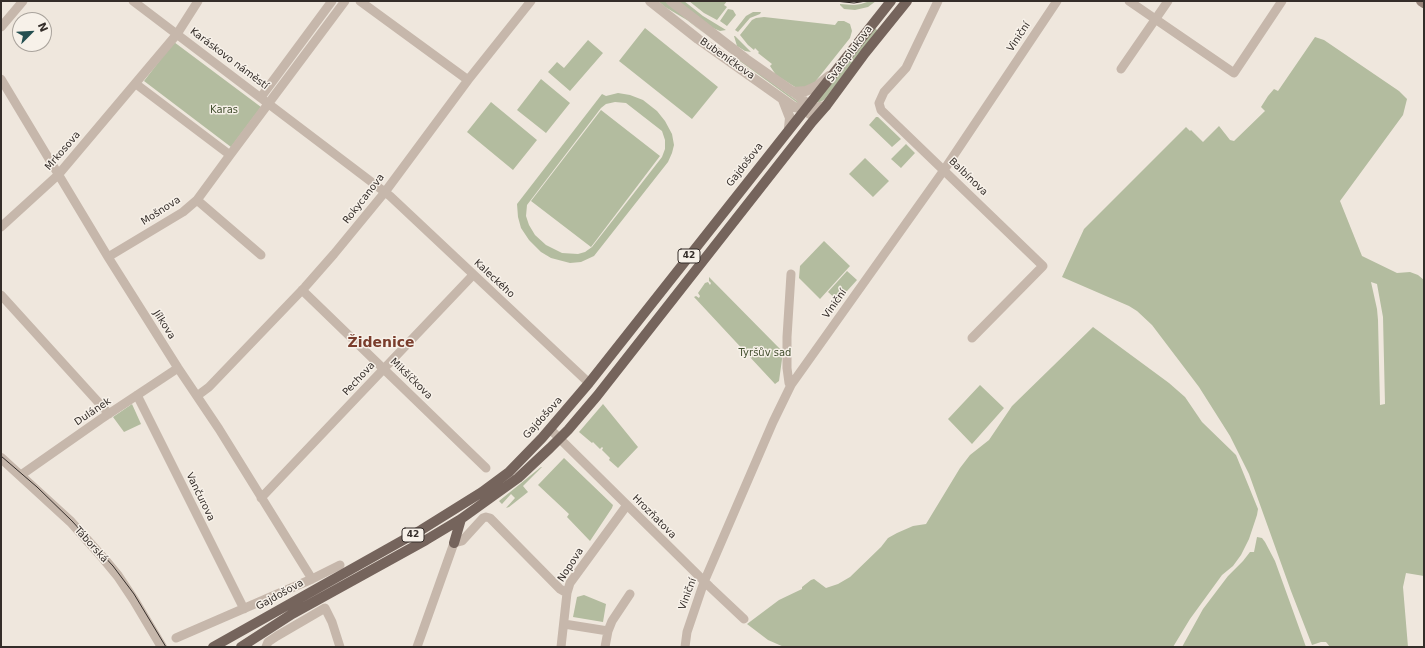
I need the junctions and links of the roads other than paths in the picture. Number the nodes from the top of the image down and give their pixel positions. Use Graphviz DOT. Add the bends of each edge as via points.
graph roads {
  1 [pos="22,1"];
  2 [pos="133,1"];
  3 [pos="198,1"];
  4 [pos="332,1"];
  5 [pos="345,1"];
  6 [pos="360,1"];
  7 [pos="531,1"];
  8 [pos="650,1"];
  9 [pos="671,1"];
  10 [pos="891,1"];
  11 [pos="907,1"];
  12 [pos="938,1"];
  13 [pos="1057,1"];
  14 [pos="1129,1"];
  15 [pos="1168,1"];
  16 [pos="1282,1"];
  17 [pos="1421,1"];
  18 [pos="1424,3"];
  19 [pos="1155,19"];
  20 [pos="1,27"];
  21 [pos="177,34"];
  22 [pos="1121,69"];
  23 [pos="831,75"];
  24 [pos="1,79"];
  25 [pos="468,80"];
  26 [pos="136,84"];
  27 [pos="793,92"];
  28 [pos="261,97"];
  29 [pos="783,100"];
  30 [pos="269,104"];
  31 [pos="826,106"];
  32 [pos="807,109"];
  33 [pos="812,122"];
  34 [pos="789,128"];
  35 [pos="230,155"];
  36 [pos="944,170"];
  37 [pos="58,175"];
  38 [pos="384,192"];
  39 [pos="197,200"];
  40 [pos="1,227"];
  41 [pos="261,255"];
  42 [pos="108,257"];
  43 [pos="792,274"];
  44 [pos="473,275"];
  45 [pos="302,290"];
  46 [pos="1,295"];
  47 [pos="972,338"];
  48 [pos="178,368"];
  49 [pos="384,369"];
  50 [pos="589,383"];
  51 [pos="791,385"];
  52 [pos="137,395"];
  53 [pos="197,396"];
  54 [pos="109,414"];
  55 [pos="550,429"];
  56 [pos="560,439"];
  57 [pos="1,458"];
  58 [pos="486,468"];
  59 [pos="21,475"];
  60 [pos="261,498"];
  61 [pos="627,505"];
  62 [pos="461,519"];
  63 [pos="454,543"];
  64 [pos="340,565"];
  65 [pos="312,579"];
  66 [pos="704,582"];
  67 [pos="566,593"];
  68 [pos="630,594"];
  69 [pos="244,609"];
  70 [pos="744,619"];
  71 [pos="564,624"];
  72 [pos="608,631"];
  73 [pos="176,638"];
  74 [pos="266,646"];
  75 [pos="162,647"];
  76 [pos="213,647"];
  77 [pos="241,647"];
  78 [pos="340,647"];
  79 [pos="416,647"];
  80 [pos="560,647"];
  81 [pos="606,647"];
  82 [pos="685,647"];
  1 -- 20 [label="street"];
  2 -- 21 [label="street"];
  3 -- 21 [label="street"];
  4 -- 28 [label="street"];
  5 -- 30 [label="street"];
  6 -- 25 [label="street"];
  7 -- 25 [label="street, Rokycanova"];
  8 -- 29 [label="street, Bubeníčkova"];
  9 -- 27 [label="street, Bubeníčkova"];
  10 -- 23 [label="main road, Svatoplukova / 42"];
  11 -- 31 [label="main road, Svatoplukova / 42"];
  12 -- 36 [label="street, Balbínova" via="906,68 884,92 879,103 881,110"];
  13 -- 36 [label="street, Viniční"];
  14 -- 19 [label="street"];
  15 -- 19 [label="street"];
  16 -- 19 [label="street" via="1234,73"];
  17 -- 18 [label="main road"];
  19 -- 22 [label="street"];
  21 -- 26 [label="street, Karáskovo náměstí"];
  21 -- 28 [label="street, Karáskovo náměstí"];
  23 -- 27 [label="street" via="806,91"];
  23 -- 32 [label="main road, Svatoplukova / 42"];
  24 -- 37 [label="street, Jílkova"];
  25 -- 38 [label="street, Rokycanova"];
  26 -- 35 [label="street"];
  26 -- 37 [label="street, Mrkosova"];
  27 -- 32 [label="street, Bubeníčkova" via="805,102"];
  28 -- 30 [label="street, Karáskovo náměstí"];
  29 -- 32 [label="street, Bubeníčkova" via="794,107"];
  29 -- 34 [label="street" via="790,118"];
  30 -- 35 [label="street, Karáskovo náměstí"];
  30 -- 38 [label="street, Kaleckého"];
  31 -- 32 [label="street, Bubeníčkova"];
  31 -- 33 [label="main road, Svatoplukova / 42"];
  32 -- 33 [label="street, Bubeníčkova"];
  32 -- 34 [label="main road, Gajdošova / 42"];
  33 -- 56 [label="main road, 42" via="597,396"];
  34 -- 50 [label="main road, Gajdošova / 42"];
  35 -- 39 [label="street, Mošnova"];
  36 -- 47 [label="street, Balbínova" via="1043,266"];
  36 -- 51 [label="street, Viniční"];
  37 -- 40 [label="street, Mrkosova"];
  37 -- 42 [label="street, Jílkova"];
  38 -- 44 [label="street, Kaleckého"];
  38 -- 45 [label="street, Rokycanova"];
  39 -- 41 [label="street"];
  39 -- 42 [label="street, Mošnova" via="183,212"];
  42 -- 48 [label="street, Jílkova"];
  43 -- 51 [label="street" via="787,337 787,368"];
  44 -- 49 [label="street, Pechova"];
  44 -- 50 [label="street, Kaleckého"];
  45 -- 49 [label="street, Mikšíčkova"];
  45 -- 53 [label="street, Rokycanova" via="209,387"];
  46 -- 54 [label="street"];
  48 -- 52 [label="street, Dulánek"];
  48 -- 53 [label="street, Jílkova"];
  49 -- 58 [label="street, Mikšíčkova"];
  49 -- 60 [label="street, Pechova"];
  50 -- 55 [label="main road, Gajdošova / 42"];
  51 -- 66 [label="street, Viniční"];
  52 -- 54 [label="street, Dulánek"];
  52 -- 69 [label="street, Vančurova"];
  53 -- 60 [label="street, Jílkova"];
  54 -- 59 [label="street, Dulánek"];
  55 -- 56 [label="street, Hrozňatova"];
  55 -- 76 [label="main road, Gajdošova / 42" via="509,472 476,496 414,534"];
  56 -- 61 [label="street, Hrozňatova"];
  56 -- 62 [label="main road, 42" via="518,478"];
  57 -- 59 [label="street, Táborská"];
  59 -- 75 [label="street, Táborská" via="71,522 118,576"];
  60 -- 65 [label="street, Jílkova"];
  61 -- 66 [label="street, Hrozňatova"];
  61 -- 67 [label="street, Nopova" via="570,583"];
  62 -- 63 [label="main road"];
  62 -- 77 [label="main road, 42" via="292,614"];
  63 -- 67 [label="street" via="462,541 483,518 490,518"];
  63 -- 79 [label="street"];
  64 -- 65 [label="street, Gajdošova"];
  65 -- 69 [label="street, Gajdošova"];
  66 -- 70 [label="street, Hrozňatova"];
  66 -- 82 [label="street, Viniční" via="687,632"];
  67 -- 71 [label="street, Nopova"];
  68 -- 72 [label="street"];
  69 -- 73 [label="street, Gajdošova"];
  71 -- 72 [label="street"];
  71 -- 80 [label="street, Nopova"];
  72 -- 81 [label="street"];
  74 -- 78 [label="street" via="277,636 325,608"];
}
